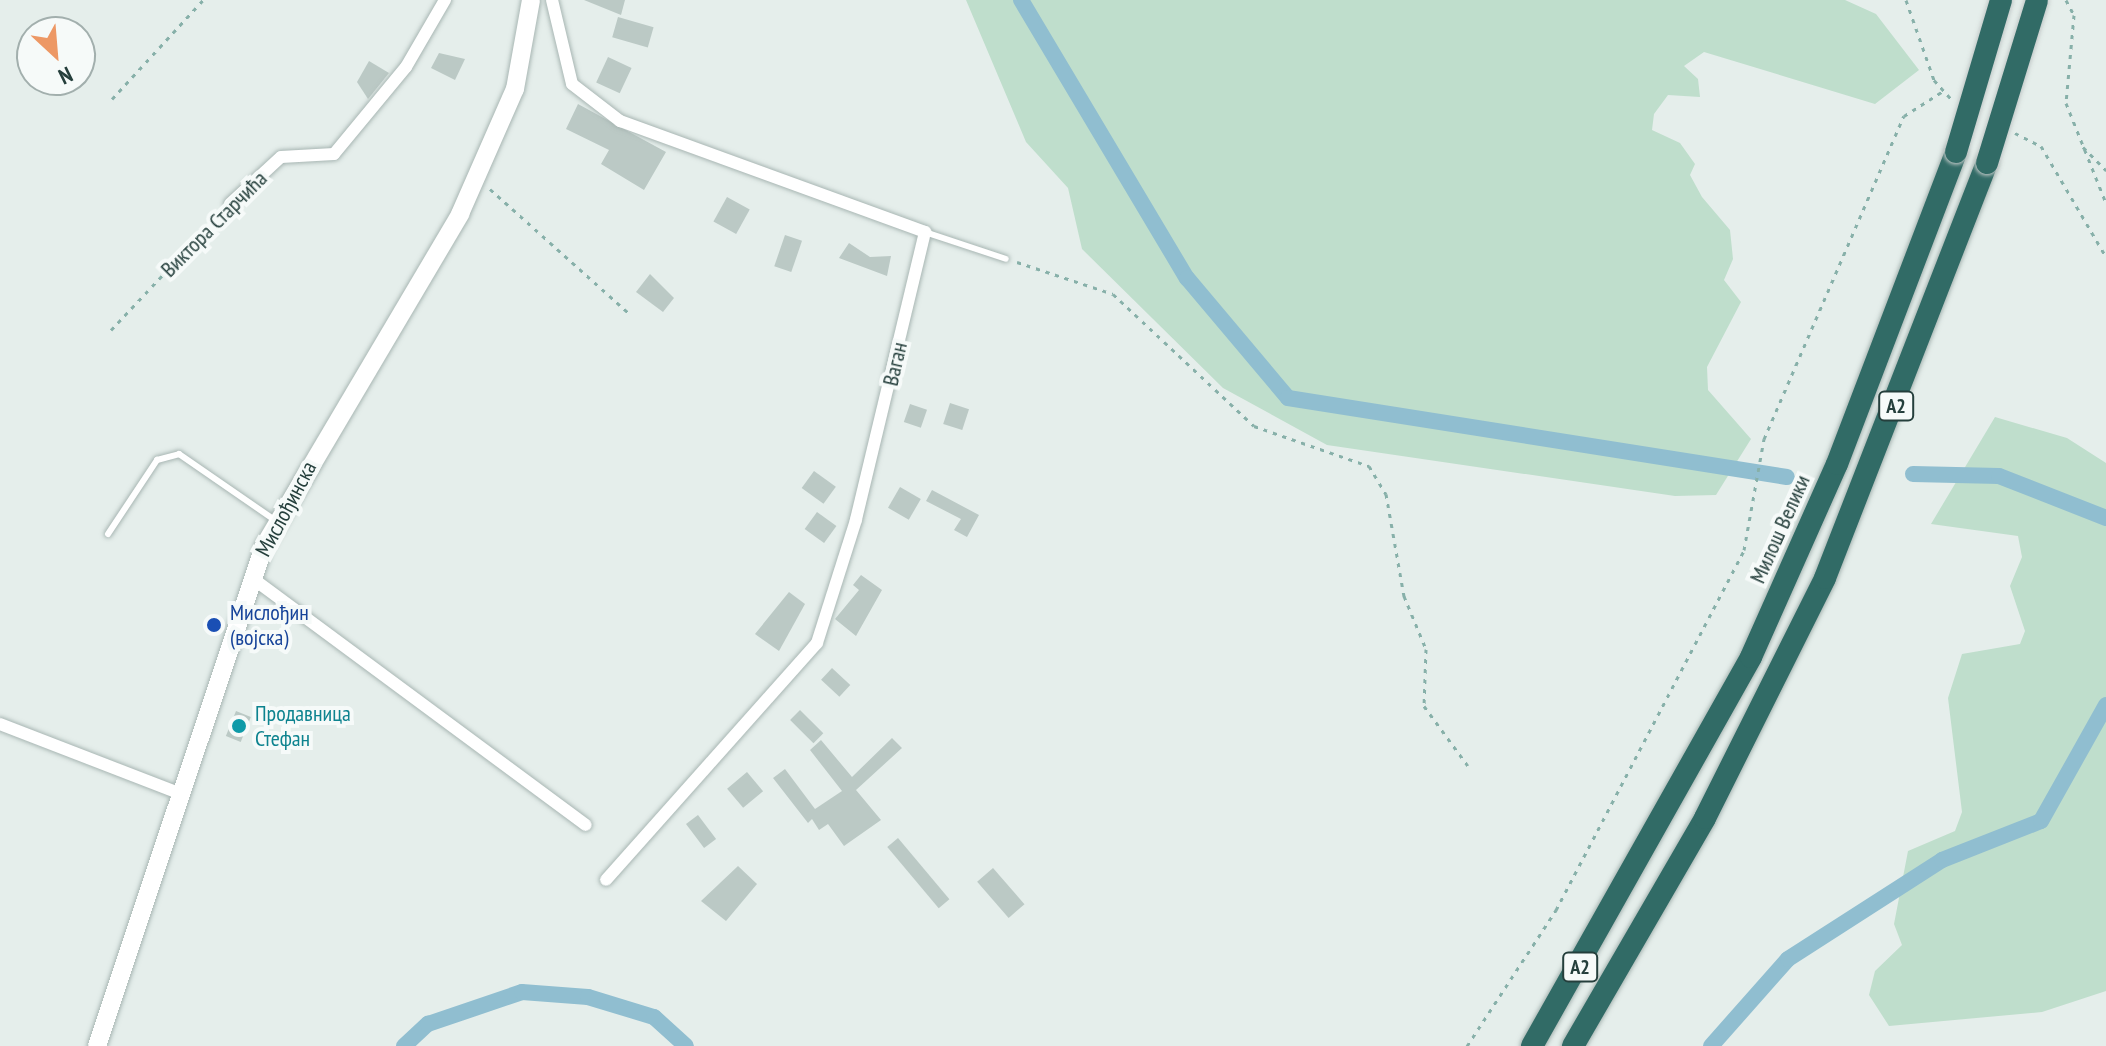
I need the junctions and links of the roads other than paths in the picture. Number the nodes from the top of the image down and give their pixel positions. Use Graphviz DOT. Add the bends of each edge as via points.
graph roads {
  1 [pos="445,0"];
  2 [pos="531,0"];
  3 [pos="552,0"];
  4 [pos="2001,0"];
  5 [pos="2037,0"];
  6 [pos="230,204"];
  7 [pos="925,232"];
  8 [pos="1006,259"];
  9 [pos="276,521"];
  10 [pos="108,534"];
  11 [pos="252,578"];
  12 [pos="0,724"];
  13 [pos="179,793"];
  14 [pos="586,825"];
  15 [pos="606,880"];
  16 [pos="97,1046"];
  17 [pos="1532,1046"];
  18 [pos="1573,1046"];
  1 -- 6 [label="street, Виктора Старчића" via="406,67 334,154 281,157"];
  2 -- 9 [label="main road, Мислођинска" via="521,72 477,177 419,289"];
  3 -- 7 [label="street" via="572,84 620,121"];
  4 -- 17 [label="highway, Милош Велики / A2, bridge" via="1956,152 1837,464 1751,657"];
  5 -- 18 [label="highway, A2, bridge" via="1987,163 1825,578 1699,830"];
  7 -- 8 [label="lane"];
  7 -- 15 [label="street, Ваган" via="856,520 817,643"];
  9 -- 10 [label="lane" via="179,454 157,460"];
  9 -- 11 [label="main road, Мислођинска"];
  11 -- 13 [label="main road, Мислођинска"];
  11 -- 14 [label="street"];
  12 -- 13 [label="street"];
  13 -- 16 [label="main road, Мислођинска"];
}
